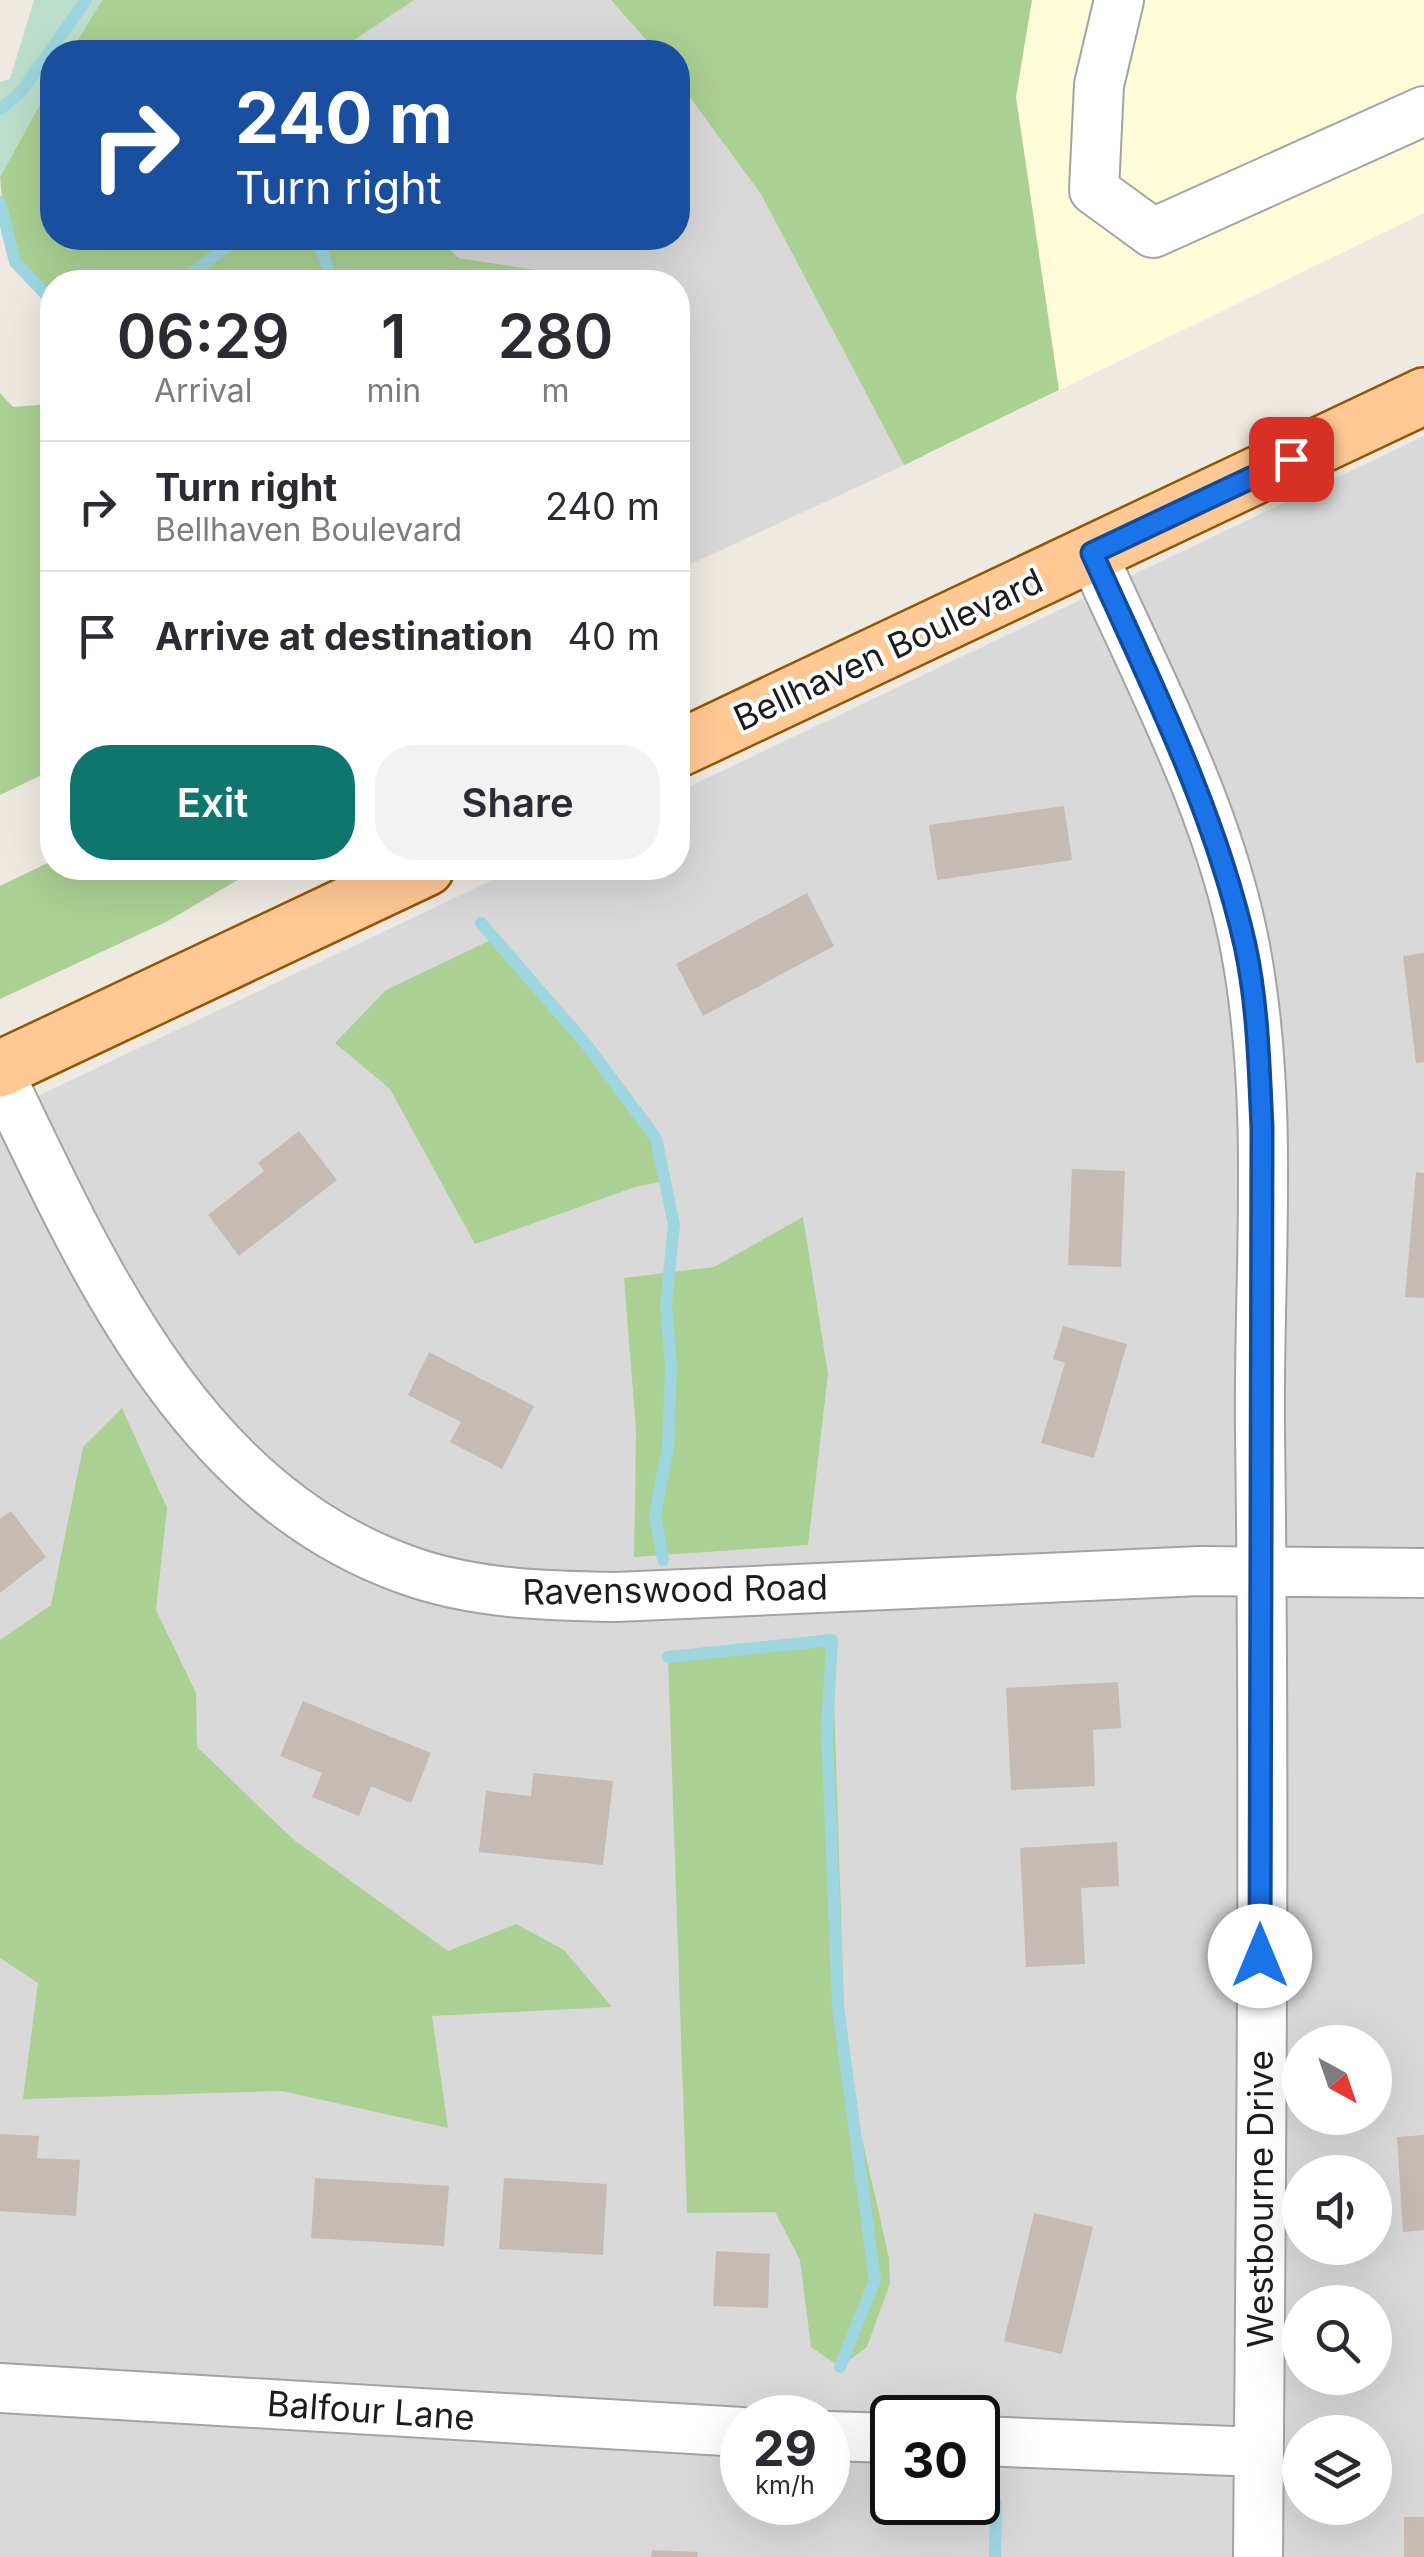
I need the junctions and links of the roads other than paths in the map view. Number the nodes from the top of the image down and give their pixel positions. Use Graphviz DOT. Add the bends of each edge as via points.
graph roads {
  1 [pos="1119,0"];
  2 [pos="1424,112"];
  3 [pos="1424,396"];
  4 [pos="1092,553"];
  5 [pos="690,743"];
  6 [pos="401,880"];
  7 [pos="0,1072"];
  8 [pos="1262,1572"];
  9 [pos="1424,1572"];
  10 [pos="0,2388"];
  11 [pos="720,2431"];
  12 [pos="1000,2442"];
  13 [pos="1259,2452"];
  14 [pos="1258,2557"];
  1 -- 2 [label="street" via="1098,85 1094,190 1153,232"];
  3 -- 4 [label="main road, Bellhaven Boulevard"];
  4 -- 5 [label="main road, Bellhaven Boulevard"];
  4 -- 8 [label="street, Westbourne Drive" via="1179,747 1246,948 1262,1128"];
  6 -- 7 [label="main road"];
  7 -- 8 [label="street, Ravenswood Road" via="122,1314 210,1434 310,1522 408,1571 541,1596 616,1597"];
  8 -- 9 [label="street, Ravenswood Road"];
  8 -- 13 [label="street, Westbourne Drive"];
  10 -- 11 [label="street, Balfour Lane"];
  12 -- 13 [label="street"];
  13 -- 14 [label="street, Westbourne Drive"];
}
